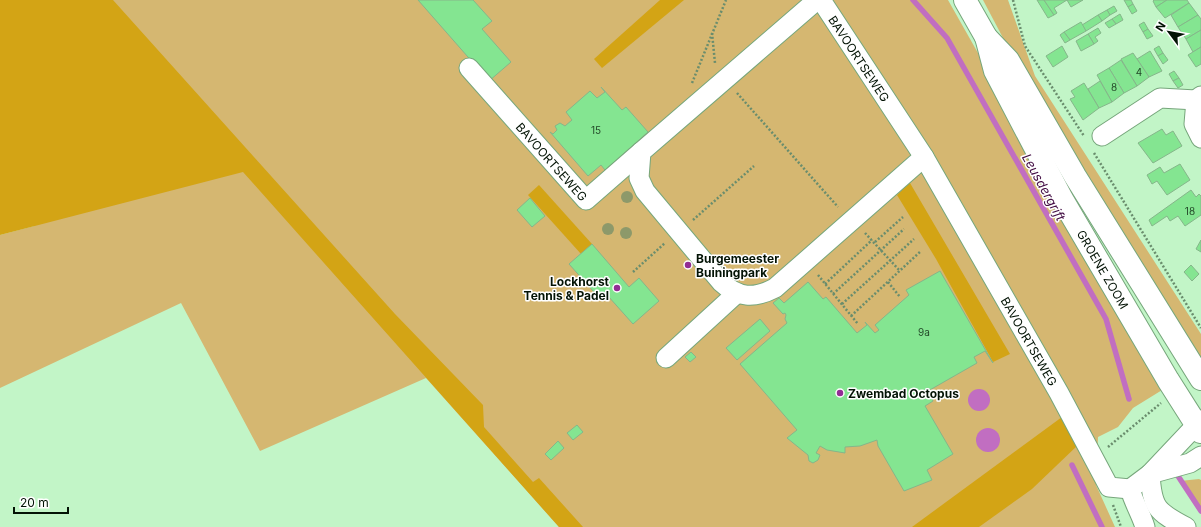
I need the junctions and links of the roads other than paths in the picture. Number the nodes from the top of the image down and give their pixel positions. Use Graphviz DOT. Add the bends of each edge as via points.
graph roads {
  1 [pos="817,0"];
  2 [pos="821,0"];
  3 [pos="964,0"];
  4 [pos="986,37"];
  5 [pos="469,68"];
  6 [pos="1199,98"];
  7 [pos="1201,138"];
  8 [pos="1092,141"];
  9 [pos="641,152"];
  10 [pos="924,156"];
  11 [pos="737,293"];
  12 [pos="666,358"];
  13 [pos="1201,379"];
  14 [pos="1199,425"];
  15 [pos="1201,456"];
  16 [pos="1150,474"];
  17 [pos="1130,489"];
  18 [pos="1145,527"];
  19 [pos="1186,527"];
  1 -- 9 [label="street, BAVOORTSEWEG"];
  2 -- 10 [label="street, BAVOORTSEWEG"];
  3 -- 4 [label="main road, GROENE ZOOM"];
  4 -- 13 [label="main road, GROENE ZOOM" via="1008,60 1075,176"];
  4 -- 14 [label="main road, GROENE ZOOM" via="995,71 1062,199 1176,393"];
  5 -- 9 [label="street, BAVOORTSEWEG" via="586,200"];
  6 -- 7 [label="street" via="1194,124"];
  6 -- 8 [label="street" via="1160,98"];
  9 -- 11 [label="street" via="639,178 645,191 721,282"];
  10 -- 11 [label="street" via="774,288 763,294 750,296"];
  10 -- 17 [label="street, BAVOORTSEWEG" via="1059,393 1109,488"];
  11 -- 12 [label="street"];
  14 -- 16 [label="street"];
  15 -- 16 [label="street" via="1190,463"];
  16 -- 17 [label="street"];
  16 -- 19 [label="street" via="1152,495 1157,508 1167,517"];
  17 -- 18 [label="street"];
}
